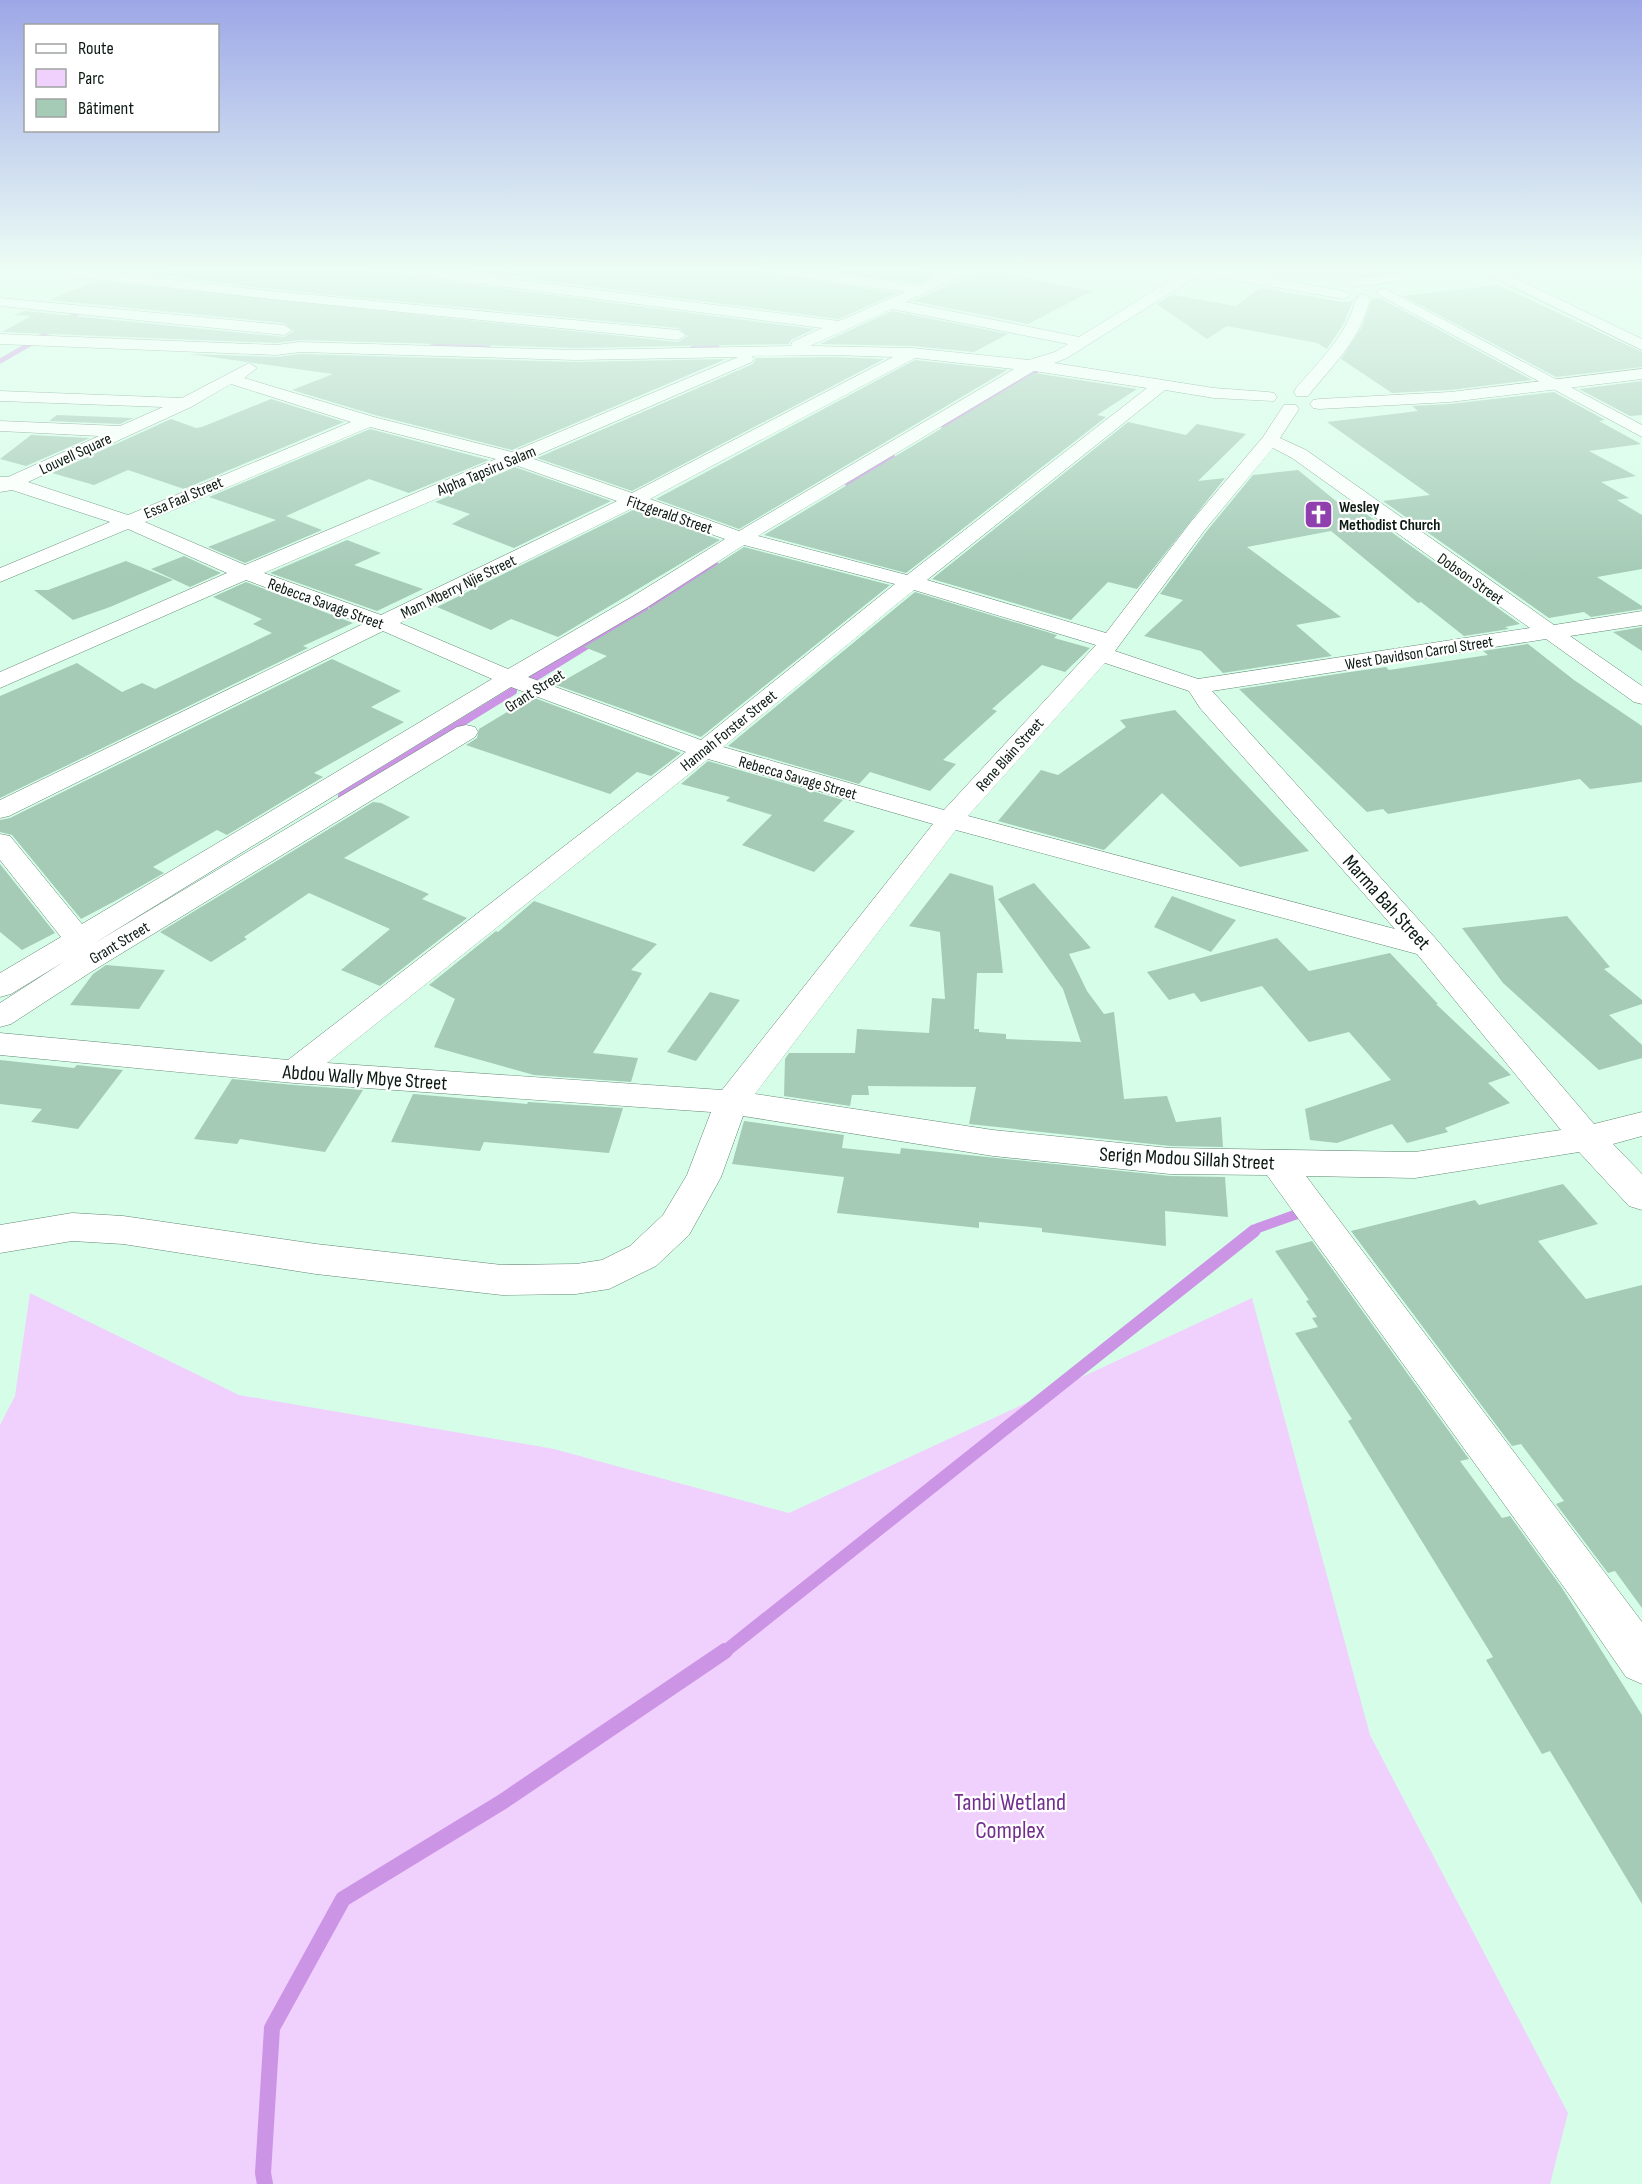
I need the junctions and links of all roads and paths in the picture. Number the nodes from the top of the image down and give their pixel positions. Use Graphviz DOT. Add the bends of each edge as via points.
graph roads {
  1 [pos="248,368"];
  2 [pos="726,368"];
  3 [pos="884,368"];
  4 [pos="1042,368"];
  5 [pos="1045,368"];
  6 [pos="1106,368"];
  7 [pos="1324,368"];
  8 [pos="1521,368"];
  9 [pos="1642,375"];
  10 [pos="231,379"];
  11 [pos="1249,379"];
  12 [pos="1161,385"];
  13 [pos="1553,385"];
  14 [pos="1304,390"];
  15 [pos="0,396"];
  16 [pos="1268,397"];
  17 [pos="186,403"];
  18 [pos="1319,404"];
  19 [pos="1290,409"];
  20 [pos="368,421"];
  21 [pos="0,426"];
  22 [pos="121,431"];
  23 [pos="1642,432"];
  24 [pos="1270,440"];
  25 [pos="514,458"];
  26 [pos="4,485"];
  27 [pos="632,501"];
  28 [pos="126,521"];
  29 [pos="741,538"];
  30 [pos="767,543"];
  31 [pos="244,573"];
  32 [pos="0,576"];
  33 [pos="911,582"];
  34 [pos="1642,618"];
  35 [pos="382,623"];
  36 [pos="1560,631"];
  37 [pos="1105,648"];
  38 [pos="511,677"];
  39 [pos="0,681"];
  40 [pos="1197,686"];
  41 [pos="526,695"];
  42 [pos="1642,697"];
  43 [pos="487,719"];
  44 [pos="704,750"];
  45 [pos="0,810"];
  46 [pos="950,820"];
  47 [pos="0,842"];
  48 [pos="1427,947"];
  49 [pos="79,952"];
  50 [pos="0,987"];
  51 [pos="0,1017"];
  52 [pos="0,1044"];
  53 [pos="294,1072"];
  54 [pos="731,1102"];
  55 [pos="1642,1124"];
  56 [pos="1587,1138"];
  57 [pos="1277,1163"];
  58 [pos="1642,1197"];
  59 [pos="0,1239"];
  60 [pos="1642,1661"];
  1 -- 10 [label="main road, Louvell Square"];
  2 -- 25 [label="main road, Alpha Tapsiru Salam"];
  3 -- 27 [label="main road, Mam Mberry Njie Street"];
  4 -- 29 [label="main road, Grant Street"];
  5 -- 30 [label="main road, Grant Street"];
  6 -- 12 [label="main road"];
  7 -- 14 [label="main road"];
  8 -- 13 [label="main road"];
  9 -- 13 [label="main road"];
  10 -- 17 [label="main road, Louvell Square"];
  10 -- 20 [label="main road, Fitzgerald Street"];
  11 -- 14 [label="main road"];
  12 -- 16 [label="main road"];
  12 -- 33 [label="main road, Hannah Forster Street"];
  13 -- 18 [label="main road" via="1450,398"];
  13 -- 23 [label="main road"];
  14 -- 16 [label="main road" via="1277,392"];
  14 -- 18 [label="main road" via="1316,397"];
  15 -- 17 [label="main road"];
  16 -- 19 [label="main road" via="1276,406"];
  17 -- 22 [label="main road, Louvell Square"];
  18 -- 19 [label="main road" via="1308,409"];
  19 -- 24 [label="main road, Rene Blain Street"];
  20 -- 25 [label="main road, Fitzgerald Street"];
  20 -- 28 [label="main road, Essa Faal Street"];
  21 -- 22 [label="main road"];
  22 -- 26 [label="main road, Louvell Square"];
  24 -- 36 [label="main road, Dobson Street" via="1299,454"];
  24 -- 37 [label="main road, Rene Blain Street" via="1197,527"];
  25 -- 27 [label="main road, Fitzgerald Street"];
  25 -- 31 [label="main road, Alpha Tapsiru Salam"];
  26 -- 28 [label="main road, Rebecca Savage Street"];
  27 -- 29 [label="main road, Fitzgerald Street"];
  27 -- 35 [label="main road, Mam Mberry Njie Street"];
  28 -- 31 [label="main road, Rebecca Savage Street"];
  28 -- 32 [label="main road, Essa Faal Street"];
  29 -- 30 [label="main road, Fitzgerald Street"];
  29 -- 38 [label="main road, Grant Street"];
  30 -- 33 [label="main road, Fitzgerald Street"];
  30 -- 41 [label="main road, Grant Street"];
  31 -- 35 [label="main road, Rebecca Savage Street"];
  31 -- 39 [label="main road, Alpha Tapsiru Salam"];
  33 -- 37 [label="main road, Fitzgerald Street"];
  33 -- 44 [label="main road, Hannah Forster Street"];
  34 -- 36 [label="main road, West Davidson Carrol Street"];
  35 -- 38 [label="main road, Rebecca Savage Street"];
  35 -- 45 [label="main road, Mam Mberry Njie Street"];
  36 -- 40 [label="main road, West Davidson Carrol Street"];
  36 -- 42 [label="main road, Dobson Street"];
  37 -- 40 [label="main road"];
  37 -- 46 [label="main road, Rene Blain Street"];
  38 -- 41 [label="main road, Rebecca Savage Street"];
  38 -- 49 [label="main road, Grant Street"];
  40 -- 48 [label="main road, Marma Bah Street"];
  41 -- 44 [label="main road, Rebecca Savage Street"];
  43 -- 49 [label="main road, Grant Street"];
  44 -- 46 [label="main road, Rebecca Savage Street"];
  44 -- 53 [label="main road, Hannah Forster Street"];
  46 -- 48 [label="main road, Rebecca Savage Street"];
  46 -- 54 [label="main road, Rene Blain Street"];
  47 -- 49 [label="main road"];
  48 -- 56 [label="main road, Marma Bah Street"];
  49 -- 50 [label="main road, Grant Street"];
  49 -- 51 [label="main road, Grant Street"];
  52 -- 53 [label="main road, Abdou Wally Mbye Street"];
  53 -- 54 [label="main road, Abdou Wally Mbye Street"];
  54 -- 57 [label="main road, Serign Modou Sillah Street" via="993,1143 1170,1161"];
  54 -- 59 [label="main road, Rene Blain Street" via="704,1177 676,1225 643,1256 609,1274 576,1280 502,1280 316,1259 123,1230 82,1228"];
  55 -- 56 [label="main road, Serign Modou Sillah Street"];
  56 -- 57 [label="main road, Serign Modou Sillah Street" via="1415,1165"];
  56 -- 58 [label="main road, Marma Bah Street"];
  57 -- 60 [label="main road"];
}
